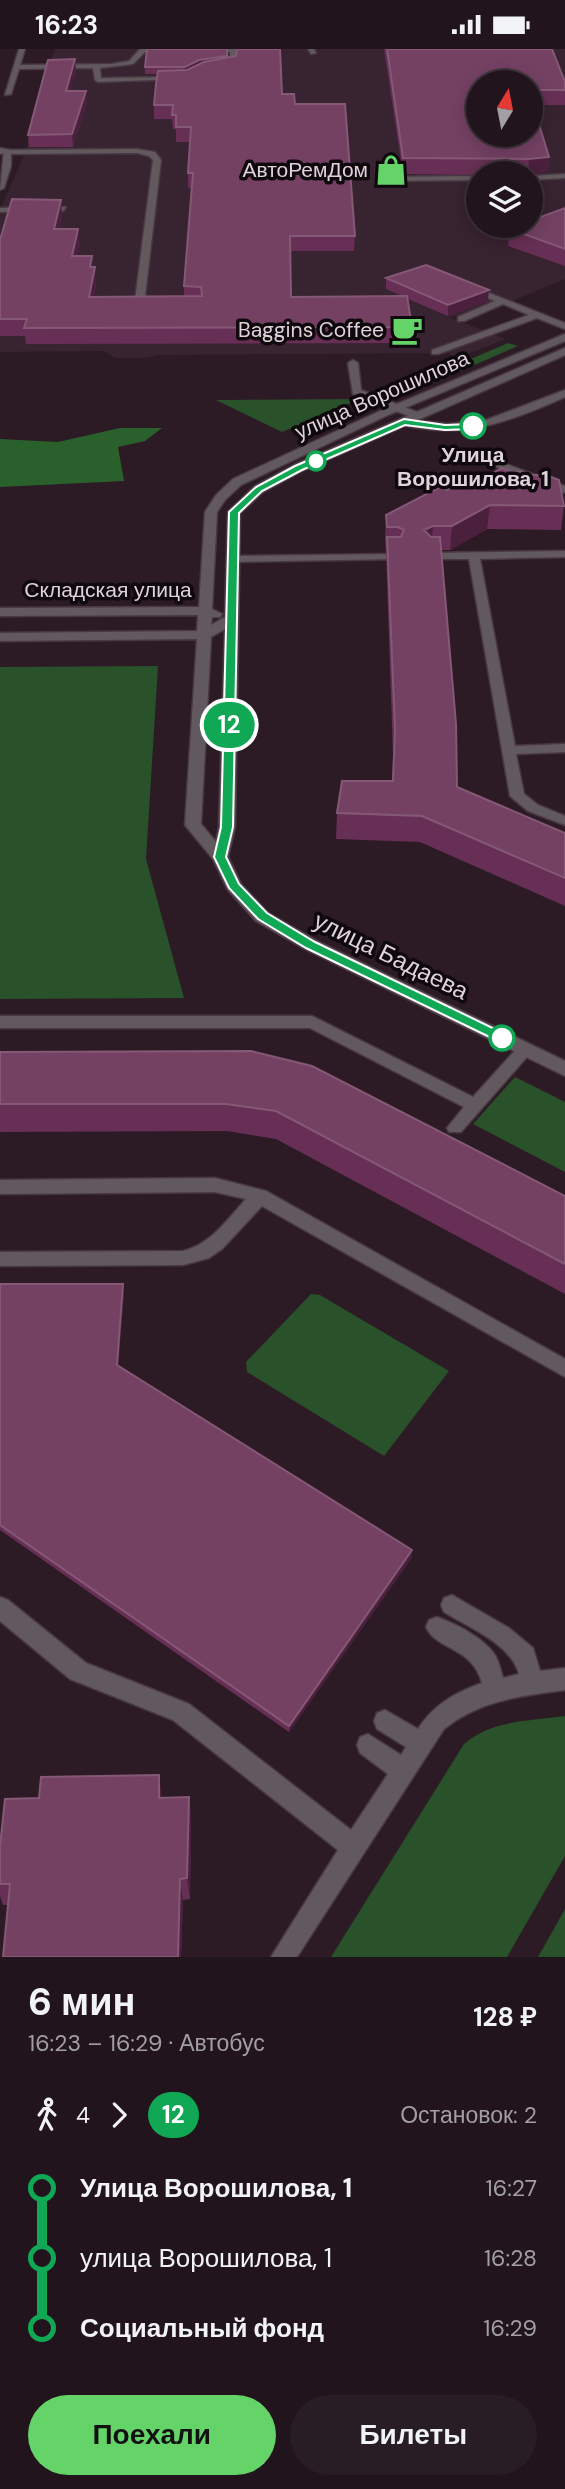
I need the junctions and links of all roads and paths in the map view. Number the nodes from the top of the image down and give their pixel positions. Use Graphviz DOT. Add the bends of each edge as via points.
graph roads {
  1 [pos="22,49"];
  2 [pos="177,50"];
  3 [pos="205,50"];
  4 [pos="16,67"];
  5 [pos="96,67"];
  6 [pos="210,70"];
  7 [pos="187,79"];
  8 [pos="7,94"];
  9 [pos="4,152"];
  10 [pos="565,176"];
  11 [pos="543,177"];
  12 [pos="381,179"];
  13 [pos="466,179"];
  14 [pos="0,188"];
  15 [pos="63,209"];
  16 [pos="0,210"];
  17 [pos="453,282"];
  18 [pos="503,302"];
  19 [pos="162,308"];
  20 [pos="478,312"];
  21 [pos="537,315"];
  22 [pos="492,317"];
  23 [pos="461,319"];
  24 [pos="565,326"];
  25 [pos="565,337"];
  26 [pos="565,351"];
  27 [pos="435,352"];
  28 [pos="354,363"];
  29 [pos="565,393"];
  30 [pos="397,407"];
  31 [pos="384,413"];
  32 [pos="418,416"];
  33 [pos="404,422"];
  34 [pos="498,464"];
  35 [pos="565,489"];
  36 [pos="220,498"];
  37 [pos="565,554"];
  38 [pos="431,556"];
  39 [pos="474,556"];
  40 [pos="396,557"];
  41 [pos="233,559"];
  42 [pos="205,611"];
  43 [pos="0,612"];
  44 [pos="232,619"];
  45 [pos="204,635"];
  46 [pos="0,637"];
  47 [pos="565,748"];
  48 [pos="508,750"];
  49 [pos="565,821"];
  50 [pos="220,857"];
  51 [pos="0,1022"];
  52 [pos="525,1050"];
  53 [pos="565,1069"];
  54 [pos="475,1105"];
  55 [pos="455,1128"];
  56 [pos="0,1187"];
  57 [pos="260,1196"];
  58 [pos="0,1259"];
  59 [pos="565,1369"];
  60 [pos="452,1605"];
  61 [pos="0,1607"];
  62 [pos="437,1627"];
  63 [pos="565,1679"];
  64 [pos="533,1684"];
  65 [pos="495,1690"];
  66 [pos="384,1721"];
  67 [pos="421,1744"];
  68 [pos="368,1745"];
  69 [pos="403,1771"];
  70 [pos="354,1847"];
  71 [pos="284,1957"];
  1 -- 4 [label="lane"];
  2 -- 5 [label="lane" via="143,50 131,63"];
  3 -- 6 [label="lane" via="233,50 233,67"];
  4 -- 5 [label="lane"];
  4 -- 8 [label="lane"];
  5 -- 7 [label="lane" via="98,80"];
  9 -- 14 [label="lane" via="7,166"];
  9 -- 19 [label="lane" via="152,154 157,160 139,308"];
  10 -- 11 [label="lane"];
  12 -- 13 [label="lane"];
  15 -- 16 [label="lane"];
  17 -- 18 [label="lane"];
  18 -- 20 [label="lane"];
  18 -- 21 [label="lane"];
  20 -- 22 [label="lane"];
  20 -- 23 [label="lane"];
  21 -- 24 [label="lane"];
  21 -- 27 [label="lane"];
  25 -- 30 [label="street, улица Ворошилова"];
  26 -- 32 [label="street, улица Ворошилова"];
  28 -- 30 [label="lane" via="356,392"];
  29 -- 33 [label="street" via="502,421 445,428"];
  30 -- 31 [label="street, улица Ворошилова"];
  30 -- 32 [label="lane"];
  31 -- 33 [label="lane"];
  31 -- 36 [label="street, улица Ворошилова" via="237,482"];
  32 -- 33 [label="street, улица Ворошилова"];
  33 -- 41 [label="street, улица Ворошилова" via="298,468 241,503 234,512"];
  34 -- 35 [label="lane"];
  36 -- 42 [label="street, улица Бадаева" via="211,512"];
  37 -- 39 [label="lane"];
  38 -- 39 [label="lane"];
  39 -- 48 [label="lane"];
  40 -- 41 [label="lane"];
  41 -- 44 [label="street"];
  42 -- 43 [label="street, Складская улица"];
  42 -- 44 [label="street, Складская улица"];
  42 -- 45 [label="street, улица Бадаева"];
  44 -- 45 [label="street, Складская улица"];
  44 -- 50 [label="street" via="227,827"];
  45 -- 46 [label="street, Складская улица"];
  45 -- 50 [label="street, улица Бадаева" via="193,825"];
  47 -- 48 [label="lane"];
  48 -- 49 [label="lane" via="517,796"];
  50 -- 52 [label="street, улица Бадаева" via="234,885 262,916 311,945"];
  51 -- 54 [label="lane" via="312,1022"];
  52 -- 53 [label="street, улица Бадаева"];
  52 -- 54 [label="lane"];
  54 -- 55 [label="lane"];
  56 -- 57 [label="lane" via="215,1185"];
  57 -- 58 [label="lane" via="203,1253 183,1258"];
  57 -- 59 [label="lane"];
  60 -- 64 [label="lane" via="525,1656"];
  61 -- 70 [label="lane" via="78,1671 181,1712"];
  62 -- 65 [label="lane" via="487,1662"];
  63 -- 64 [label="lane"];
  64 -- 65 [label="lane"];
  65 -- 67 [label="lane" via="454,1704"];
  66 -- 67 [label="lane"];
  67 -- 69 [label="lane"];
  68 -- 69 [label="lane"];
  69 -- 70 [label="lane"];
  70 -- 71 [label="lane"];
}
